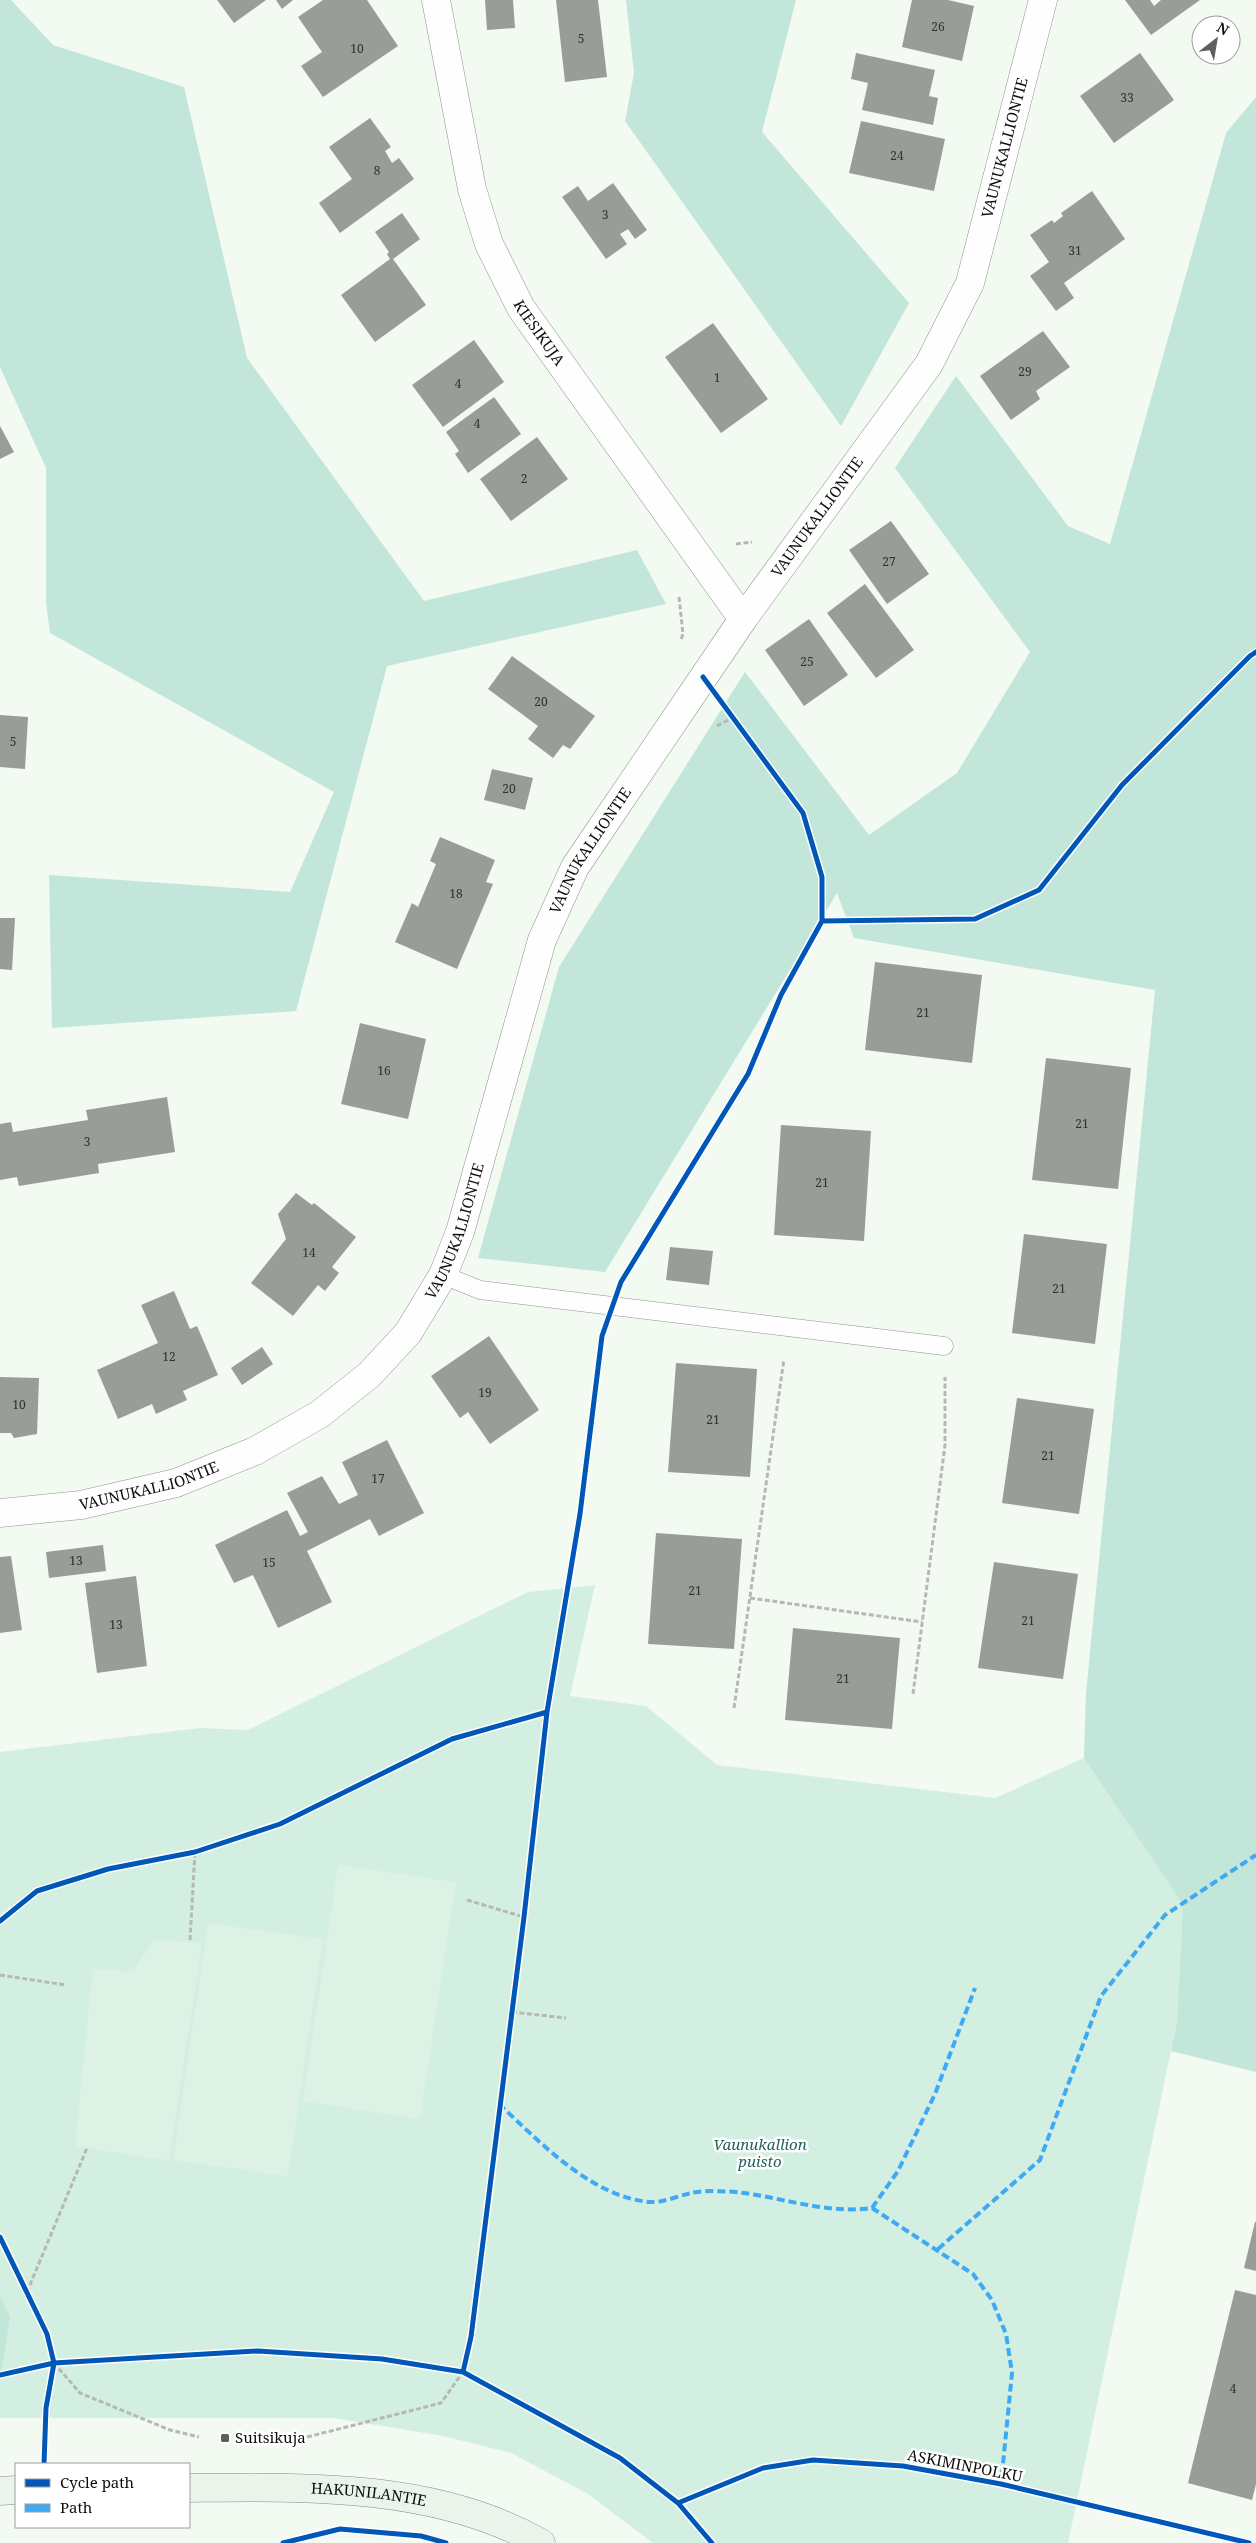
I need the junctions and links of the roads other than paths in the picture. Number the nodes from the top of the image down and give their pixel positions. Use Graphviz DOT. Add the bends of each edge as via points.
graph roads {
  1 [pos="436,0"];
  2 [pos="1043,0"];
  3 [pos="743,619"];
  4 [pos="443,1275"];
  5 [pos="944,1346"];
  6 [pos="0,1513"];
  7 [pos="190,2488"];
  8 [pos="15,2490"];
  9 [pos="0,2491"];
  10 [pos="541,2543"];
  1 -- 3 [label="street, KIESIKUJA" via="477,212 493,252 521,308"];
  2 -- 3 [label="street, VAUNUKALLIONTIE" via="970,283 929,364"];
  3 -- 4 [label="street, VAUNUKALLIONTIE" via="575,866 542,940 460,1232"];
  4 -- 5 [label="lane" via="480,1290"];
  4 -- 6 [label="street, VAUNUKALLIONTIE" via="408,1333 369,1375 320,1414 255,1450 176,1483 81,1505"];
  7 -- 10 [label="main road, HAKUNILANTIE" via="365,2491 436,2503 518,2530"];
  8 -- 9 [label="main road"];
}
